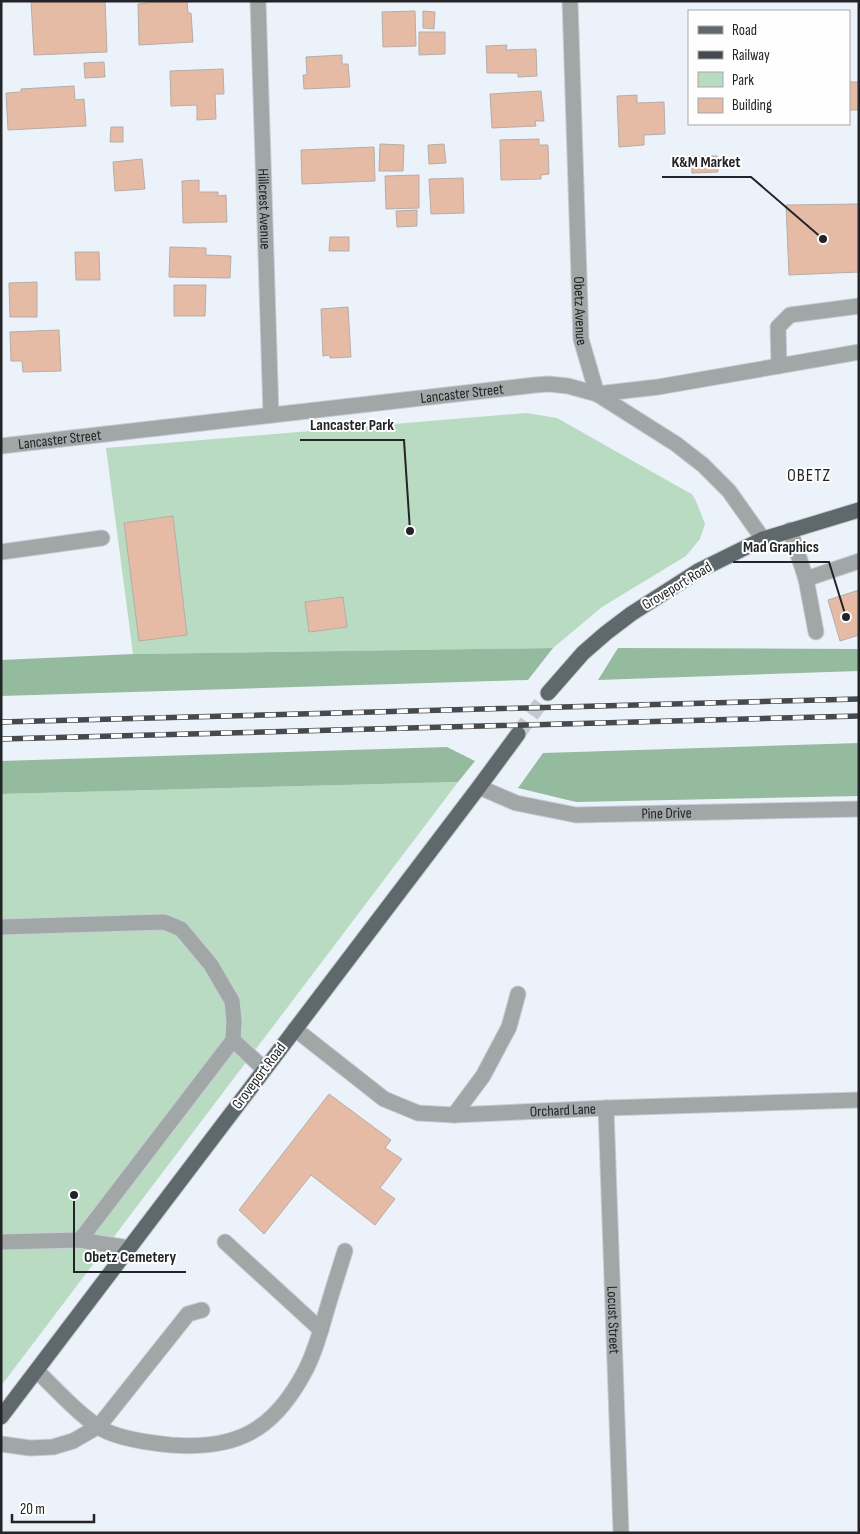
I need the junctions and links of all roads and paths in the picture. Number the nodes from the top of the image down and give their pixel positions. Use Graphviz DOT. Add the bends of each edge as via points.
graph roads {
  1 [pos="258,1"];
  2 [pos="570,1"];
  3 [pos="859,306"];
  4 [pos="859,352"];
  5 [pos="780,366"];
  6 [pos="597,394"];
  7 [pos="272,415"];
  8 [pos="1,446"];
  9 [pos="859,510"];
  10 [pos="790,530"];
  11 [pos="102,538"];
  12 [pos="763,539"];
  13 [pos="1,552"];
  14 [pos="859,562"];
  15 [pos="806,579"];
  16 [pos="816,632"];
  17 [pos="548,693"];
  18 [pos="518,734"];
  19 [pos="479,787"];
  20 [pos="859,809"];
  21 [pos="1,927"];
  22 [pos="518,994"];
  23 [pos="295,1029"];
  24 [pos="233,1040"];
  25 [pos="264,1070"];
  26 [pos="859,1100"];
  27 [pos="606,1108"];
  28 [pos="454,1115"];
  29 [pos="80,1240"];
  30 [pos="1,1242"];
  31 [pos="225,1242"];
  32 [pos="129,1248"];
  33 [pos="345,1251"];
  34 [pos="202,1310"];
  35 [pos="321,1330"];
  36 [pos="37,1370"];
  37 [pos="1,1417"];
  38 [pos="99,1426"];
  39 [pos="1,1444"];
  40 [pos="621,1533"];
  1 -- 7 [label="street, Hillcrest Avenue"];
  2 -- 6 [label="street, Obetz Avenue" via="581,339"];
  3 -- 5 [label="street" via="790,315 778,327"];
  4 -- 5 [label="street, Lancaster Street"];
  5 -- 6 [label="street, Lancaster Street" via="658,388"];
  6 -- 7 [label="street, Lancaster Street" via="549,384"];
  6 -- 12 [label="street" via="703,465 729,491"];
  7 -- 8 [label="street, Lancaster Street"];
  9 -- 10 [label="main road, Groveport Road"];
  10 -- 12 [label="main road, Groveport Road"];
  10 -- 15 [label="street"];
  11 -- 13 [label="street"];
  12 -- 17 [label="main road, Groveport Road" via="698,571 631,614 583,653"];
  14 -- 15 [label="street"];
  15 -- 16 [label="street"];
  18 -- 19 [label="main road, Groveport Road"];
  19 -- 20 [label="street, Pine Drive" via="516,803 576,814"];
  19 -- 23 [label="main road, Groveport Road"];
  21 -- 24 [label="street" via="164,922 181,929 212,965 232,1001"];
  22 -- 28 [label="street" via="509,1028 484,1076"];
  23 -- 25 [label="main road, Groveport Road"];
  23 -- 28 [label="street, Orchard Lane" via="384,1099 418,1113"];
  24 -- 25 [label="street"];
  24 -- 29 [label="street"];
  25 -- 32 [label="main road, Groveport Road"];
  26 -- 27 [label="street, Orchard Lane"];
  27 -- 28 [label="street, Orchard Lane"];
  27 -- 40 [label="street, Locust Street"];
  29 -- 30 [label="street"];
  29 -- 32 [label="street"];
  31 -- 35 [label="street"];
  32 -- 36 [label="main road, Groveport Road"];
  33 -- 35 [label="street"];
  34 -- 38 [label="street" via="188,1314"];
  35 -- 38 [label="street" via="303,1374 287,1399 272,1418 239,1438 204,1446 168,1445 108,1432"];
  36 -- 37 [label="main road, Groveport Road"];
  36 -- 38 [label="street"];
  38 -- 39 [label="street" via="73,1441 53,1447"];
}
